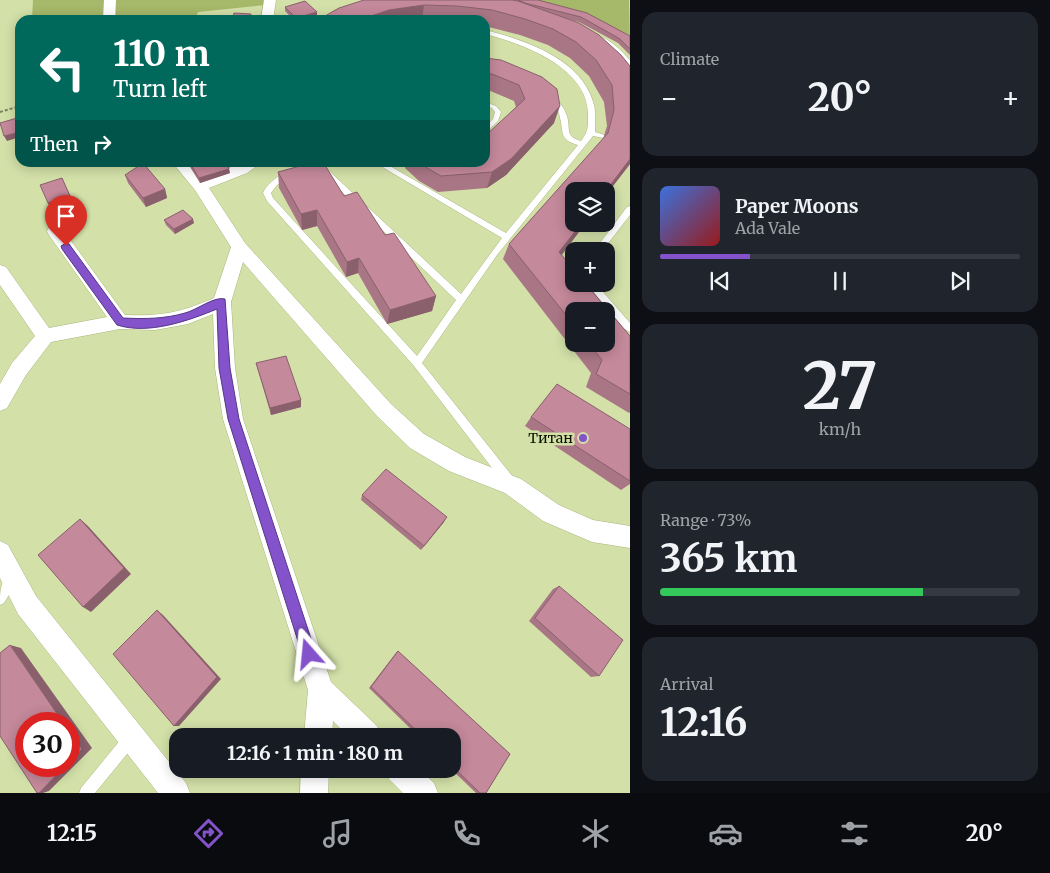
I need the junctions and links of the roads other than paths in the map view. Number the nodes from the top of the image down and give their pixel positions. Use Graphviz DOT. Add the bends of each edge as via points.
graph roads {
  1 [pos="110,0"];
  2 [pos="270,0"];
  3 [pos="109,15"];
  4 [pos="268,15"];
  5 [pos="490,33"];
  6 [pos="594,35"];
  7 [pos="630,64"];
  8 [pos="543,89"];
  9 [pos="490,106"];
  10 [pos="490,126"];
  11 [pos="591,133"];
  12 [pos="604,136"];
  13 [pos="582,144"];
  14 [pos="183,167"];
  15 [pos="247,167"];
  16 [pos="304,167"];
  17 [pos="318,167"];
  18 [pos="387,167"];
  19 [pos="200,186"];
  20 [pos="630,209"];
  21 [pos="55,232"];
  22 [pos="507,237"];
  23 [pos="605,242"];
  24 [pos="239,247"];
  25 [pos="0,271"];
  26 [pos="598,292"];
  27 [pos="461,300"];
  28 [pos="222,302"];
  29 [pos="120,322"];
  30 [pos="630,328"];
  31 [pos="45,336"];
  32 [pos="416,363"];
  33 [pos="0,402"];
  34 [pos="513,486"];
  35 [pos="630,537"];
  36 [pos="0,552"];
  37 [pos="7,588"];
  38 [pos="321,690"];
  39 [pos="319,728"];
  40 [pos="359,728"];
  41 [pos="132,737"];
  42 [pos="315,778"];
  43 [pos="408,778"];
  44 [pos="86,793"];
  45 [pos="176,793"];
  46 [pos="314,793"];
  47 [pos="424,793"];
  1 -- 3 [label="street"];
  2 -- 4 [label="street"];
  5 -- 11 [label="lane" via="537,49 573,74 590,103"];
  6 -- 7 [label="lane" via="611,45"];
  8 -- 13 [label="lane" via="559,105 565,133 570,140"];
  9 -- 10 [label="lane" via="498,112"];
  11 -- 12 [label="lane"];
  11 -- 13 [label="lane"];
  13 -- 22 [label="lane"];
  14 -- 19 [label="street"];
  15 -- 19 [label="street"];
  16 -- 32 [label="lane" via="274,183 267,193 270,199"];
  17 -- 27 [label="lane"];
  18 -- 22 [label="lane"];
  19 -- 24 [label="street"];
  20 -- 23 [label="lane"];
  21 -- 29 [label="street"];
  22 -- 27 [label="lane"];
  24 -- 28 [label="street"];
  24 -- 34 [label="street" via="384,410 417,441 457,464"];
  25 -- 31 [label="street"];
  26 -- 30 [label="lane"];
  27 -- 32 [label="lane"];
  28 -- 29 [label="street" via="188,317 155,323"];
  28 -- 38 [label="street" via="225,368 233,419"];
  29 -- 31 [label="street"];
  31 -- 33 [label="street" via="19,368"];
  32 -- 34 [label="lane"];
  34 -- 35 [label="street" via="552,513 592,531"];
  36 -- 37 [label="street"];
  37 -- 41 [label="street" via="27,605"];
  38 -- 39 [label="street"];
  38 -- 40 [label="street"];
  41 -- 44 [label="lane"];
  41 -- 45 [label="street"];
  42 -- 46 [label="street"];
  43 -- 47 [label="street"];
}
